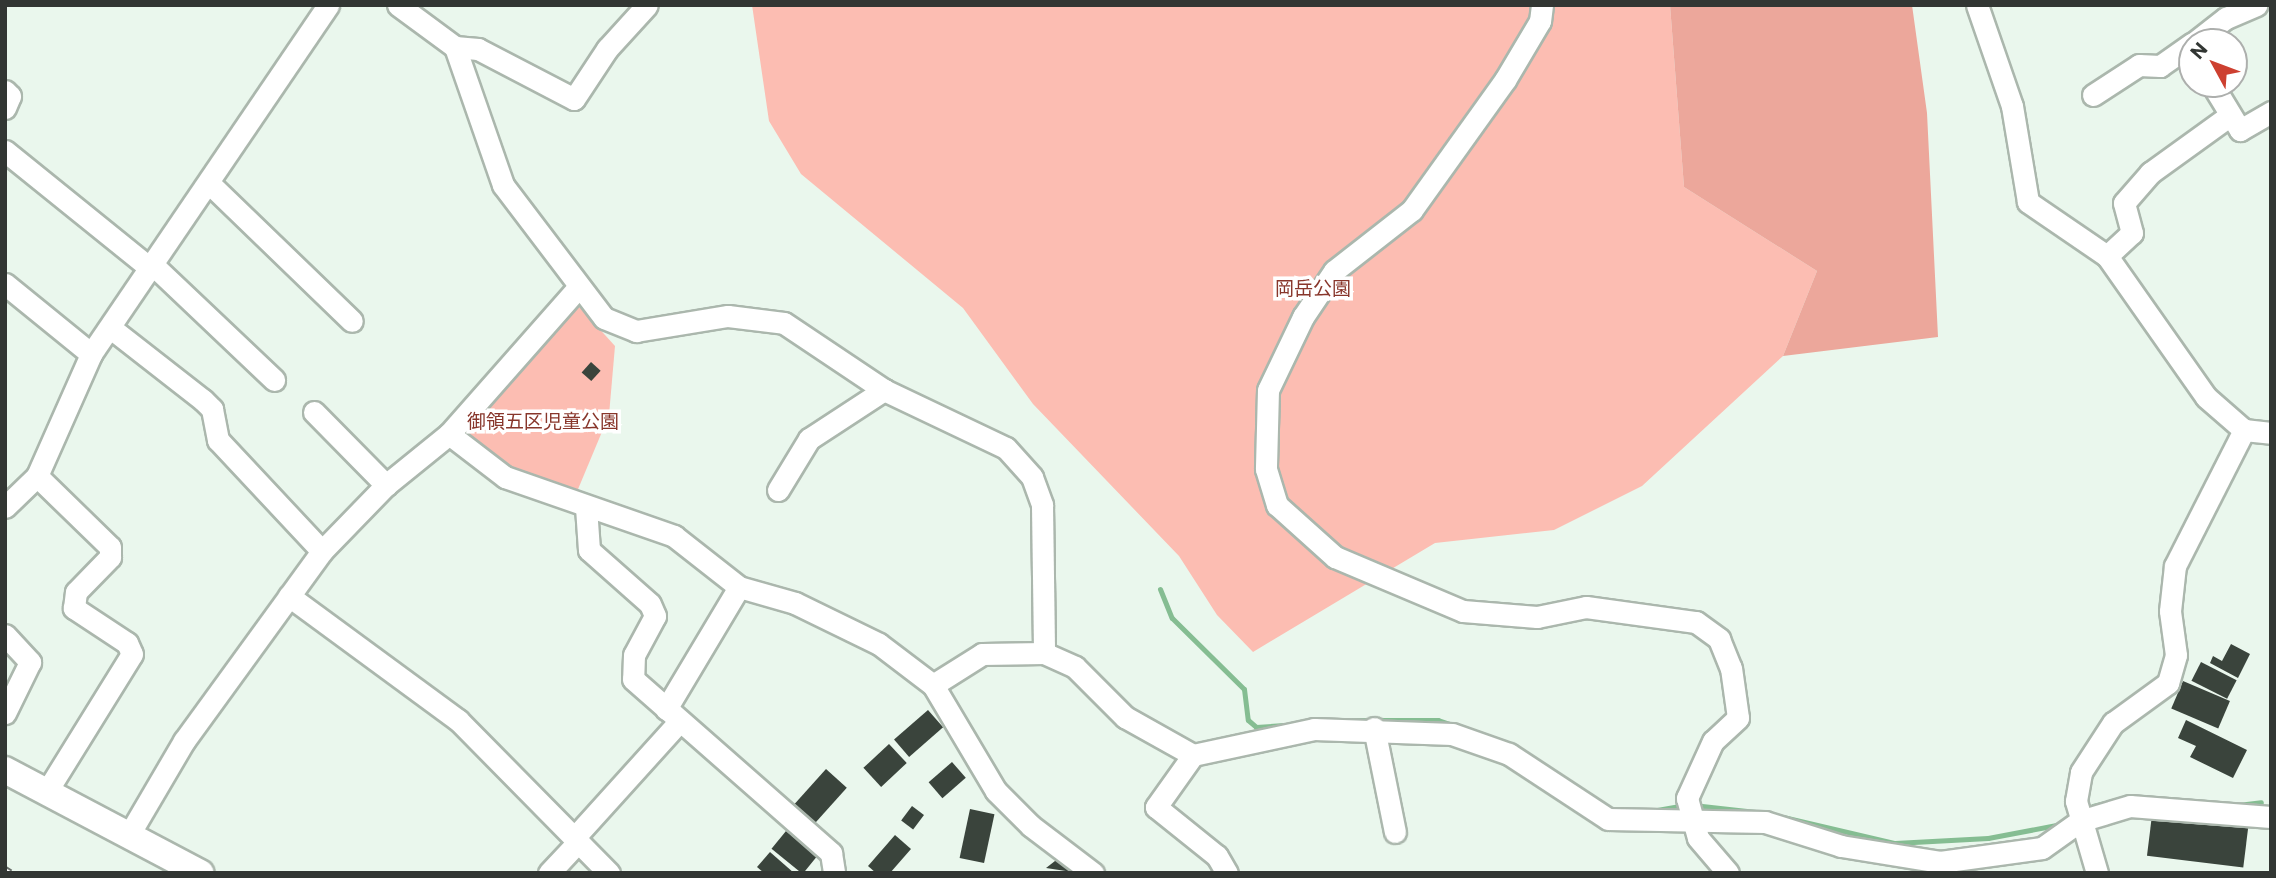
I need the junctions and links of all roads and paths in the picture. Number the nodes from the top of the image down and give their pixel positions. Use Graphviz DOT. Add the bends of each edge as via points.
graph roads {
  1 [pos="328,5"];
  2 [pos="398,5"];
  3 [pos="647,5"];
  4 [pos="1542,5"];
  5 [pos="1977,5"];
  6 [pos="2256,5"];
  7 [pos="2215,28"];
  8 [pos="455,47"];
  9 [pos="2178,56"];
  10 [pos="5,92"];
  11 [pos="2093,95"];
  12 [pos="2219,98"];
  13 [pos="5,108"];
  14 [pos="2271,112"];
  15 [pos="2229,116"];
  16 [pos="5,151"];
  17 [pos="210,184"];
  18 [pos="2107,256"];
  19 [pos="152,267"];
  20 [pos="5,284"];
  21 [pos="577,289"];
  22 [pos="352,321"];
  23 [pos="111,329"];
  24 [pos="91,355"];
  25 [pos="274,380"];
  26 [pos="884,390"];
  27 [pos="314,412"];
  28 [pos="2244,430"];
  29 [pos="449,433"];
  30 [pos="2271,433"];
  31 [pos="37,476"];
  32 [pos="386,485"];
  33 [pos="778,490"];
  34 [pos="5,507"];
  35 [pos="586,507"];
  36 [pos="322,551"];
  37 [pos="739,587"];
  38 [pos="289,596"];
  39 [pos="5,635"];
  40 [pos="1044,653"];
  41 [pos="933,685"];
  42 [pos="5,713"];
  43 [pos="672,716"];
  44 [pos="1374,728"];
  45 [pos="1193,755"];
  46 [pos="5,770"];
  47 [pos="47,791"];
  48 [pos="1688,817"];
  49 [pos="2271,817"];
  50 [pos="2080,821"];
  51 [pos="1395,832"];
  52 [pos="130,833"];
  53 [pos="576,840"];
  54 [pos="200,873"];
  55 [pos="550,873"];
  56 [pos="610,873"];
  57 [pos="834,873"];
  58 [pos="1093,873"];
  59 [pos="1227,873"];
  60 [pos="1728,873"];
  61 [pos="2097,873"];
  1 -- 17 [label="street"];
  2 -- 8 [label="street"];
  3 -- 8 [label="street" via="607,49 574,99 478,48"];
  4 -- 48 [label="street" via="1540,21 1505,80 1412,210 1334,271 1303,317 1268,390 1266,470 1277,505 1335,558 1462,611 1537,617 1586,607 1696,622 1719,639 1731,668 1738,718 1713,741 1696,769"];
  5 -- 18 [label="street" via="2012,106 2028,202"];
  6 -- 7 [label="street"];
  8 -- 21 [label="street" via="498,173"];
  9 -- 11 [label="street" via="2160,66 2139,65"];
  10 -- 13 [label="street" via="10,96"];
  12 -- 15 [label="street"];
  14 -- 15 [label="street" via="2240,130"];
  15 -- 18 [label="street" via="2141,183 2124,203 2132,233"];
  16 -- 19 [label="street"];
  17 -- 19 [label="street"];
  17 -- 22 [label="street"];
  18 -- 28 [label="street" via="2206,397"];
  19 -- 23 [label="street"];
  19 -- 25 [label="street"];
  20 -- 24 [label="street"];
  21 -- 26 [label="street" via="604,318 636,331 728,316 784,323"];
  21 -- 29 [label="street"];
  23 -- 24 [label="street"];
  23 -- 36 [label="street" via="204,400 212,409 218,440"];
  24 -- 31 [label="street"];
  26 -- 33 [label="street" via="809,439"];
  26 -- 40 [label="street" via="1006,448 1032,477 1042,505"];
  27 -- 32 [label="street"];
  28 -- 30 [label="street"];
  28 -- 50 [label="street" via="2175,566 2170,611 2176,655 2168,683 2122,714 2099,745 2077,788"];
  29 -- 32 [label="street"];
  29 -- 35 [label="street" via="505,477"];
  31 -- 34 [label="street"];
  31 -- 47 [label="street" via="110,547 110,557 76,592 74,608 127,643 132,654"];
  32 -- 36 [label="street"];
  35 -- 37 [label="street" via="674,536"];
  35 -- 43 [label="street" via="589,550 650,604 655,616 631,669 639,687"];
  36 -- 38 [label="street"];
  37 -- 41 [label="street" via="795,603 879,644"];
  37 -- 43 [label="street"];
  38 -- 52 [label="street" via="184,741"];
  38 -- 53 [label="street" via="458,720"];
  39 -- 42 [label="street" via="30,662"];
  40 -- 41 [label="street" via="982,654"];
  40 -- 45 [label="street" via="1075,667 1125,717"];
  41 -- 58 [label="street" via="996,791 1031,826"];
  43 -- 53 [label="street"];
  43 -- 57 [label="street" via="831,853"];
  44 -- 45 [label="street" via="1314,729"];
  44 -- 48 [label="street" via="1474,738 1509,754 1608,819"];
  44 -- 51 [label="street"];
  45 -- 59 [label="street" via="1156,807 1224,862"];
  46 -- 47 [label="main road"];
  47 -- 52 [label="main road"];
  48 -- 50 [label="street" via="1765,822 1841,846 1940,862 2042,848"];
  48 -- 60 [label="street"];
  49 -- 50 [label="street" via="2130,806"];
  50 -- 61 [label="street"];
  52 -- 54 [label="main road"];
  53 -- 55 [label="street"];
  53 -- 56 [label="street"];
}
